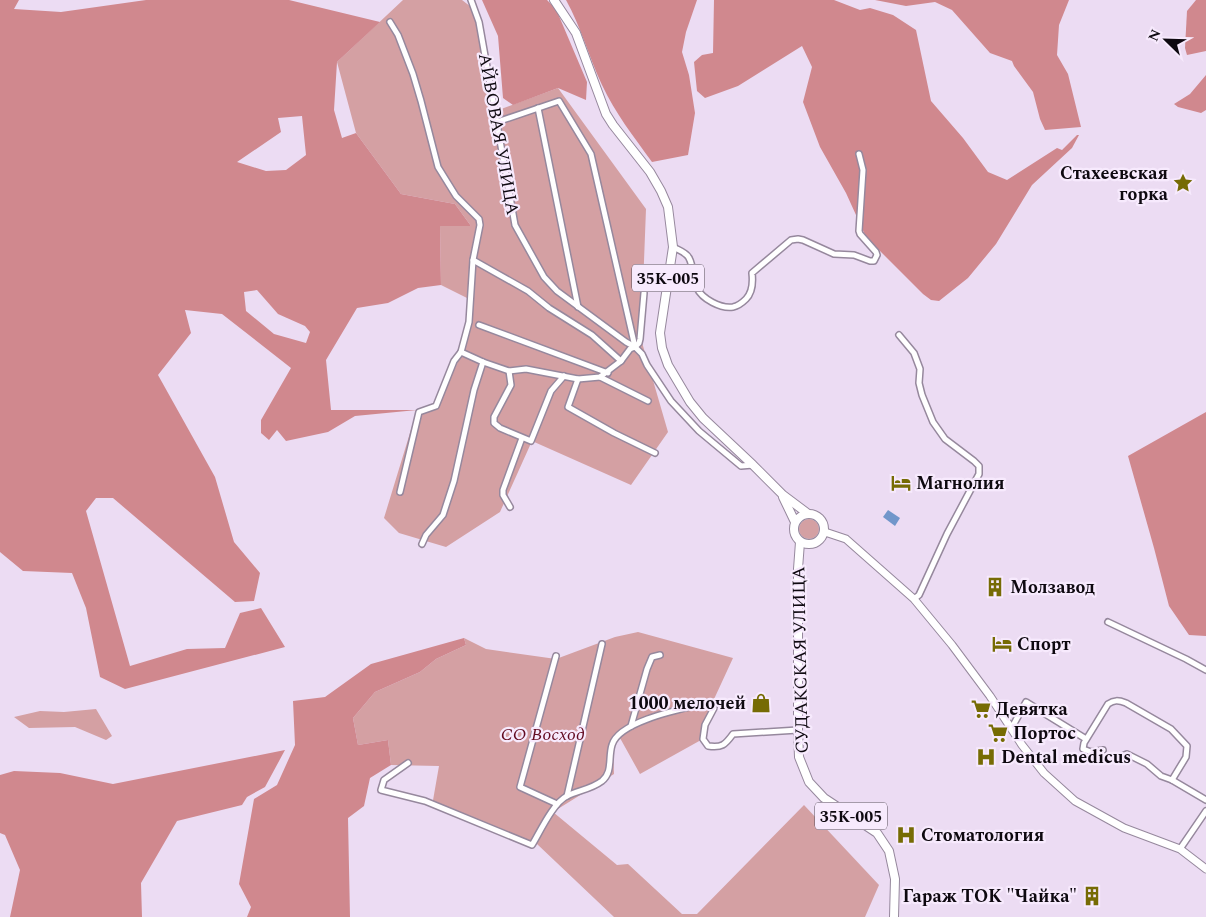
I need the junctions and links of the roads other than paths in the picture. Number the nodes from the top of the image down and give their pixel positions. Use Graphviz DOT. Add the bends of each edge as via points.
graph roads {
  1 [pos="471,0"];
  2 [pos="554,0"];
  3 [pos="390,22"];
  4 [pos="538,108"];
  5 [pos="497,122"];
  6 [pos="859,154"];
  7 [pos="673,247"];
  8 [pos="473,260"];
  9 [pos="644,293"];
  10 [pos="578,307"];
  11 [pos="480,325"];
  12 [pos="899,335"];
  13 [pos="635,347"];
  14 [pos="461,352"];
  15 [pos="620,361"];
  16 [pos="483,362"];
  17 [pos="510,371"];
  18 [pos="608,373"];
  19 [pos="564,376"];
  20 [pos="600,378"];
  21 [pos="578,380"];
  22 [pos="648,402"];
  23 [pos="522,438"];
  24 [pos="655,453"];
  25 [pos="753,465"];
  26 [pos="400,492"];
  27 [pos="782,495"];
  28 [pos="510,507"];
  29 [pos="807,513"];
  30 [pos="795,522"];
  31 [pos="825,532"];
  32 [pos="800,542"];
  33 [pos="422,544"];
  34 [pos="914,599"];
  35 [pos="1108,622"];
  36 [pos="602,644"];
  37 [pos="660,655"];
  38 [pos="556,656"];
  39 [pos="1206,670"];
  40 [pos="631,726"];
  41 [pos="1011,729"];
  42 [pos="798,730"];
  43 [pos="1086,739"];
  44 [pos="1103,750"];
  45 [pos="1118,758"];
  46 [pos="408,762"];
  47 [pos="1172,780"];
  48 [pos="567,796"];
  49 [pos="1206,800"];
  50 [pos="557,804"];
  51 [pos="1206,810"];
  52 [pos="1180,849"];
  53 [pos="1206,868"];
  54 [pos="894,917"];
  1 -- 5 [label="street, АЙВОВАЯ УЛИЦА" via="479,22"];
  2 -- 7 [label="main road, 35К-005" via="576,33 606,114 661,190 668,207"];
  3 -- 8 [label="street" via="413,74 438,167 456,196 479,219"];
  4 -- 5 [label="street"];
  4 -- 10 [label="street"];
  4 -- 13 [label="street" via="559,100 591,154"];
  5 -- 10 [label="street, АЙВОВАЯ УЛИЦА" via="515,225 544,277"];
  6 -- 7 [label="street" via="863,170 859,231 878,255 874,261 834,254 812,243 791,240 752,273 753,284 748,298 732,307 705,299 696,288 688,255"];
  7 -- 25 [label="main road, 35К-005" via="660,333 668,365 690,402 716,432"];
  8 -- 14 [label="street" via="469,322"];
  8 -- 15 [label="street" via="528,291 592,335"];
  9 -- 13 [label="street" via="640,339"];
  10 -- 13 [label="street, АЙВОВАЯ УЛИЦА"];
  11 -- 18 [label="street"];
  12 -- 34 [label="street" via="914,353 920,369 922,395 933,422 945,439 980,469 919,595"];
  13 -- 15 [label="street"];
  13 -- 25 [label="street" via="671,401 699,431 741,466"];
  14 -- 16 [label="street"];
  14 -- 26 [label="street" via="454,361 436,406 419,412"];
  15 -- 18 [label="street"];
  16 -- 17 [label="street"];
  16 -- 33 [label="street" via="443,515"];
  17 -- 19 [label="street" via="526,369"];
  17 -- 23 [label="street" via="511,386 494,417 494,423"];
  18 -- 20 [label="street"];
  19 -- 21 [label="street"];
  19 -- 23 [label="street" via="551,391 531,441"];
  20 -- 21 [label="street"];
  20 -- 22 [label="street"];
  21 -- 24 [label="street" via="568,407"];
  23 -- 28 [label="street" via="503,490"];
  25 -- 27 [label="main road, 35К-005"];
  27 -- 29 [label="main road, 35К-005"];
  27 -- 30 [label="main road, 35К-005"];
  29 -- 30 [label="main road"];
  29 -- 31 [label="main road, 35К-005" via="817,515 824,522"];
  30 -- 32 [label="main road, 35К-005" via="794,529"];
  31 -- 32 [label="main road" via="820,541 810,545"];
  31 -- 34 [label="main road" via="846,539"];
  32 -- 42 [label="main road, СУДАКСКАЯ УЛИЦА / 35К-005"];
  34 -- 41 [label="main road" via="952,645"];
  35 -- 39 [label="street"];
  36 -- 48 [label="street"];
  37 -- 40 [label="street" via="652,657 647,669"];
  38 -- 50 [label="street" via="520,787"];
  40 -- 42 [label="street" via="648,718 711,702 714,708 705,725 703,739 708,746 726,744 733,734"];
  40 -- 48 [label="street" via="612,744 608,774 601,782"];
  41 -- 43 [label="street" via="1026,702"];
  41 -- 52 [label="main road" via="1044,773 1074,801 1124,828"];
  42 -- 54 [label="main road, СУДАКСКАЯ УЛИЦА / 35К-005" via="799,757 809,782 824,798 876,833 889,851 895,879"];
  43 -- 44 [label="street" via="1083,749 1091,752"];
  43 -- 47 [label="street" via="1108,704 1113,700 1126,702 1171,729 1187,746 1186,757"];
  45 -- 47 [label="street" via="1127,754"];
  46 -- 50 [label="street" via="384,780 381,790 425,801 532,845"];
  47 -- 49 [label="street"];
  48 -- 50 [label="street"];
  51 -- 52 [label="street"];
  52 -- 53 [label="main road"];
}
